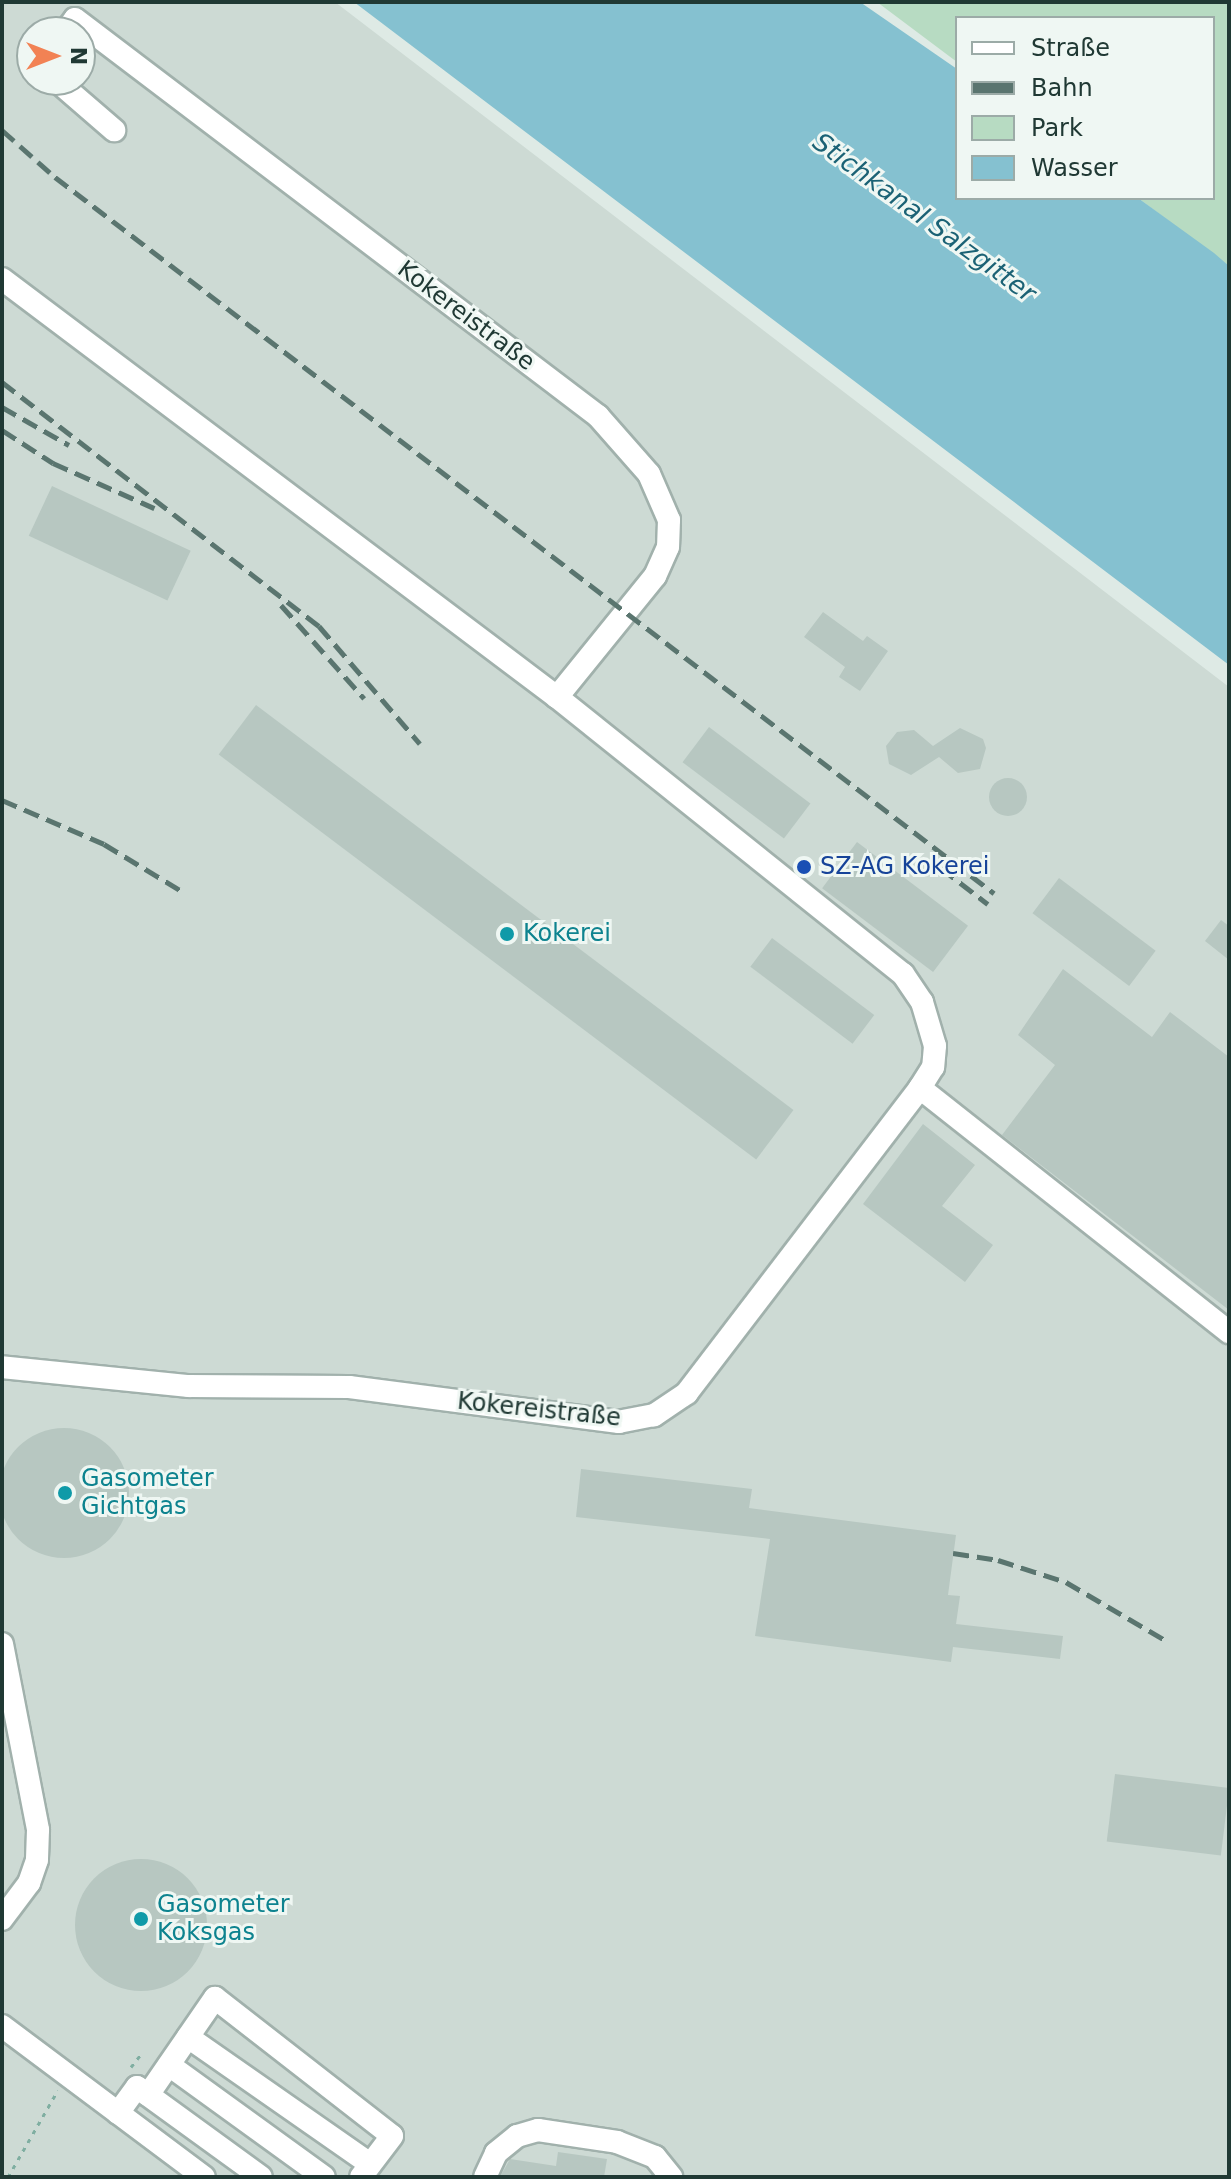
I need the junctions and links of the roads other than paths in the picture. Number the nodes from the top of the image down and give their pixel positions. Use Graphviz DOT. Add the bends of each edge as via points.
graph roads {
  1 [pos="96,35"];
  2 [pos="75,96"];
  3 [pos="114,130"];
  4 [pos="2,279"];
  5 [pos="557,697"];
  6 [pos="920,1088"];
  7 [pos="1229,1332"];
  8 [pos="2,1367"];
  9 [pos="2,1644"];
  10 [pos="2,1919"];
  11 [pos="2,2026"];
  12 [pos="188,2037"];
  13 [pos="169,2065"];
  14 [pos="148,2095"];
  15 [pos="118,2113"];
  16 [pos="366,2171"];
  17 [pos="204,2177"];
  18 [pos="261,2177"];
  19 [pos="324,2177"];
  20 [pos="485,2177"];
  21 [pos="671,2177"];
  1 -- 5 [label="lane, Kokereistraße" via="598,416 649,474 669,520 662,561"];
  2 -- 3 [label="lane"];
  4 -- 5 [label="lane, Kokereistraße"];
  5 -- 6 [label="lane, Kokereistraße" via="903,974 922,1002 935,1046 933,1067"];
  6 -- 7 [label="lane"];
  6 -- 8 [label="lane, Kokereistraße" via="687,1393 654,1415 619,1422 349,1387 188,1386"];
  9 -- 10 [label="lane" via="38,1830 37,1860 29,1883"];
  11 -- 15 [label="lane"];
  12 -- 13 [label="lane"];
  12 -- 16 [label="lane"];
  12 -- 16 [label="lane" via="215,1998 392,2136"];
  13 -- 14 [label="lane"];
  13 -- 19 [label="lane"];
  14 -- 15 [label="lane" via="137,2087"];
  14 -- 18 [label="lane"];
  15 -- 17 [label="lane"];
  20 -- 21 [label="lane" via="496,2153 517,2136 538,2130 617,2142 655,2157"];
}
